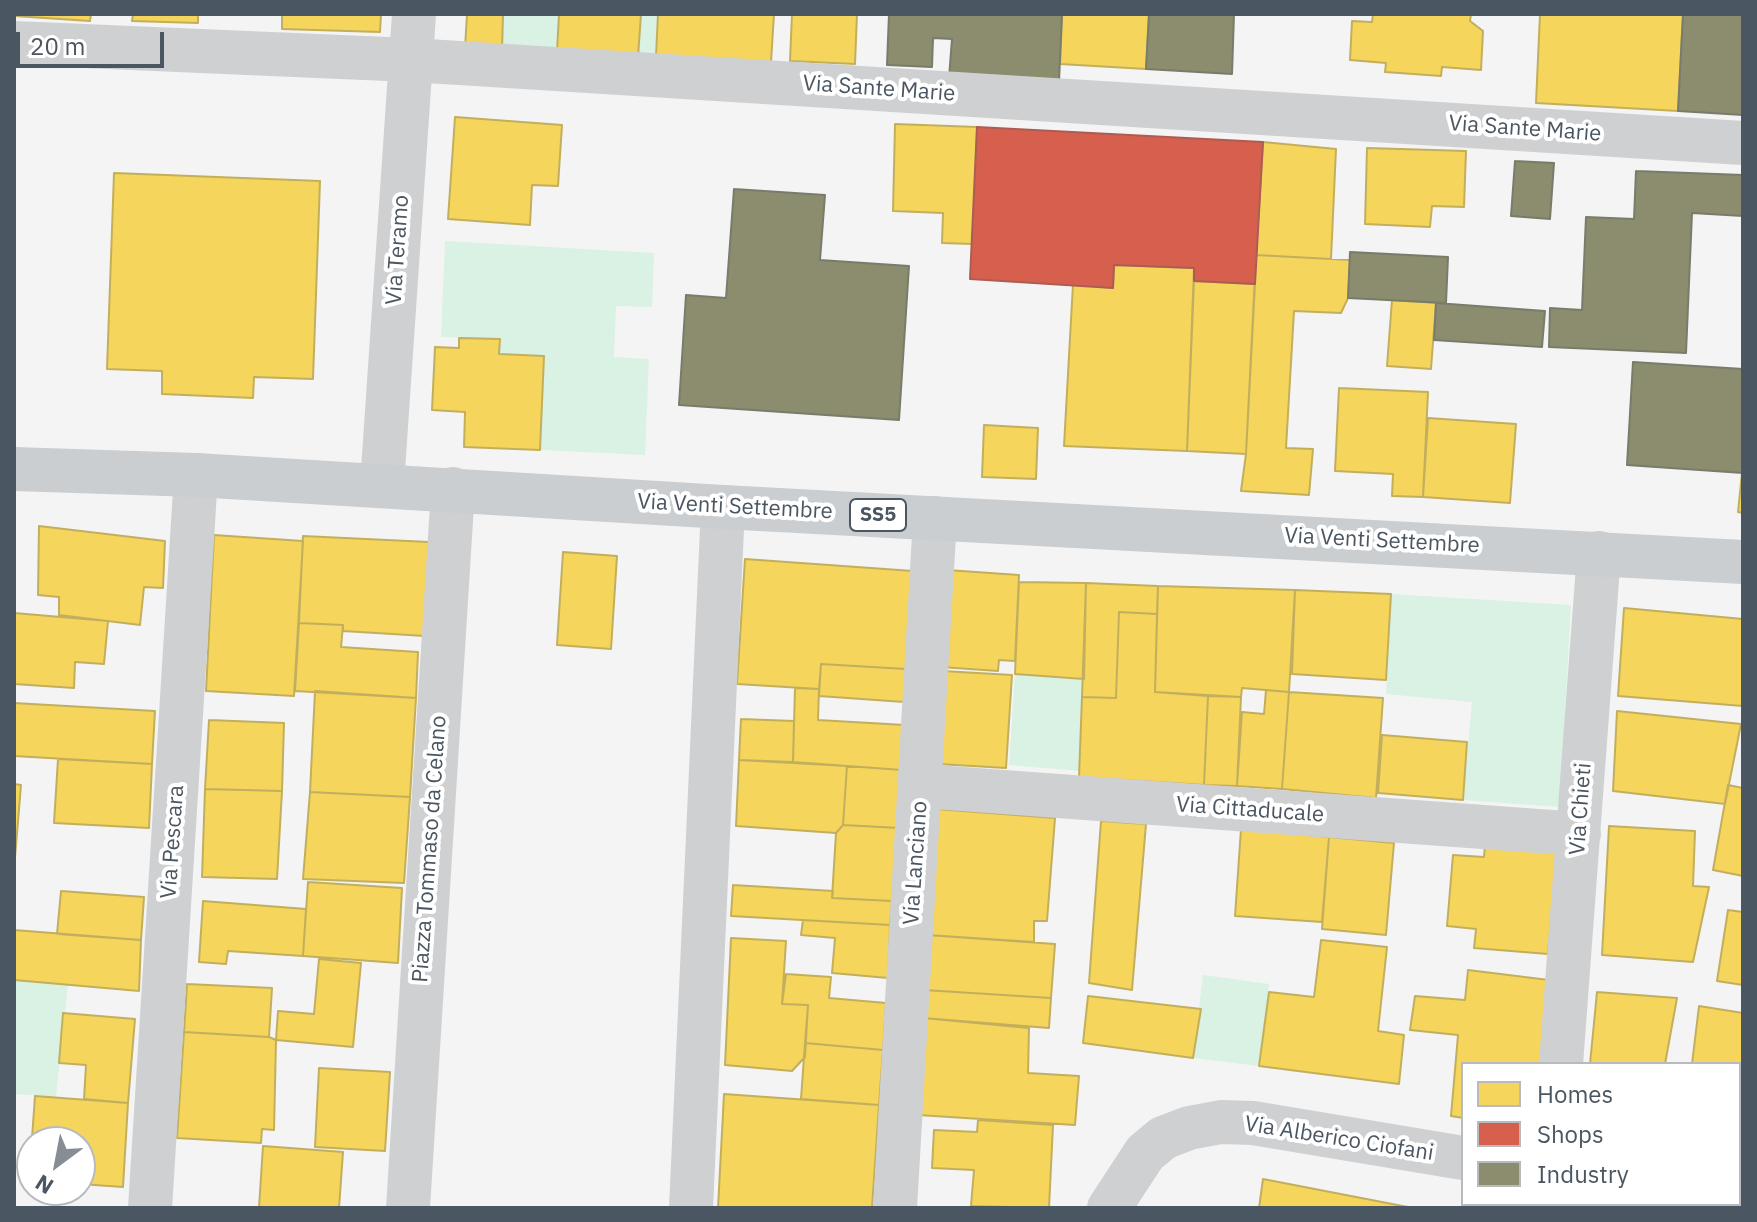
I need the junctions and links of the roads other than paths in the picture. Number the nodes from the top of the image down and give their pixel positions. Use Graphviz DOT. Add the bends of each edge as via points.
graph roads {
  1 [pos="414,14"];
  2 [pos="106,31"];
  3 [pos="14,43"];
  4 [pos="411,60"];
  5 [pos="1743,143"];
  6 [pos="14,469"];
  7 [pos="196,475"];
  8 [pos="382,485"];
  9 [pos="453,489"];
  10 [pos="723,507"];
  11 [pos="935,518"];
  12 [pos="1599,553"];
  13 [pos="1743,562"];
  14 [pos="921,786"];
  15 [pos="1579,834"];
  16 [pos="1561,1062"];
  17 [pos="1461,1158"];
  18 [pos="150,1208"];
  19 [pos="408,1208"];
  20 [pos="691,1208"];
  21 [pos="895,1208"];
  22 [pos="1109,1208"];
  1 -- 4 [label="street, Via Teramo"];
  2 -- 3 [label="street, Via Sante Marie"];
  2 -- 4 [label="street, Via Sante Marie"];
  4 -- 5 [label="street, Via Sante Marie"];
  4 -- 8 [label="street, Via Teramo"];
  6 -- 7 [label="main road, Via Venti Settembre / SS5"];
  7 -- 8 [label="main road, Via Venti Settembre / SS5"];
  7 -- 18 [label="street, Via Pescara"];
  8 -- 9 [label="main road, Via Venti Settembre / SS5"];
  9 -- 10 [label="main road, Via Venti Settembre / SS5"];
  9 -- 19 [label="street, Piazza Tommaso da Celano"];
  10 -- 11 [label="main road, Via Venti Settembre / SS5"];
  10 -- 20 [label="street"];
  11 -- 12 [label="main road, Via Venti Settembre / SS5"];
  11 -- 14 [label="street, Via Lanciano"];
  12 -- 13 [label="main road, Via Venti Settembre / SS5"];
  12 -- 15 [label="street, Via Chieti"];
  14 -- 15 [label="street, Via Cittaducale"];
  14 -- 21 [label="street, Via Lanciano"];
  15 -- 16 [label="street, Via Chieti"];
  17 -- 22 [label="street, Via Alberico Ciofani" via="1221,1122 1163,1138 1145,1153"];
}
